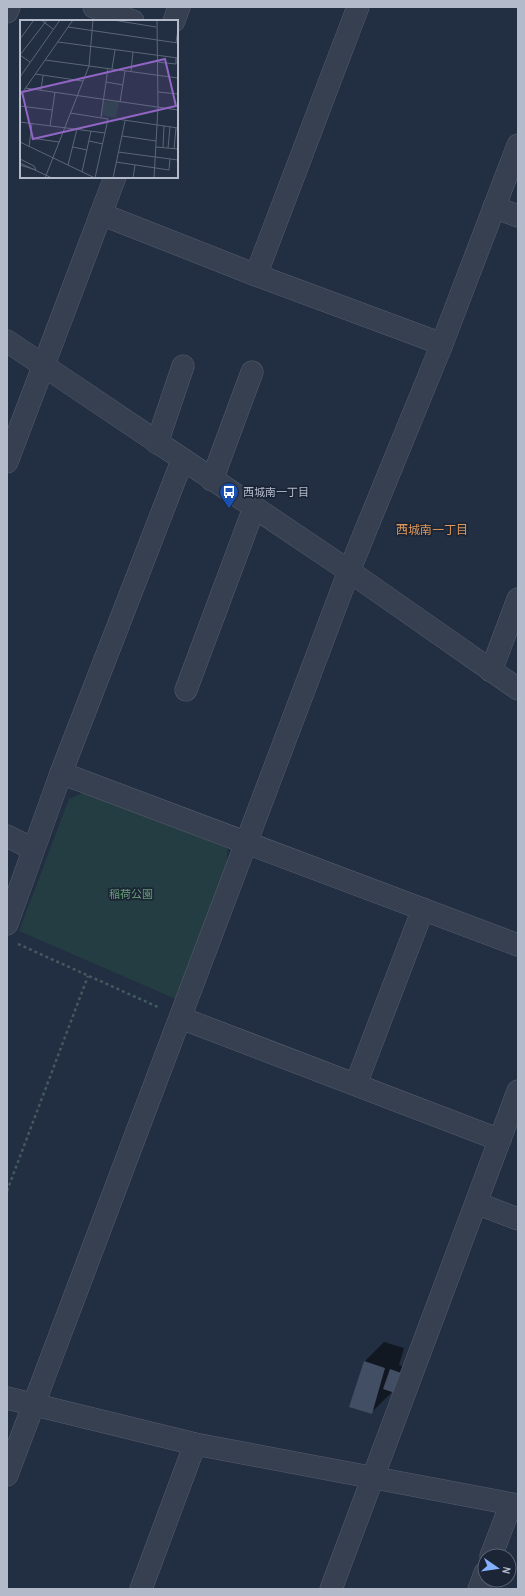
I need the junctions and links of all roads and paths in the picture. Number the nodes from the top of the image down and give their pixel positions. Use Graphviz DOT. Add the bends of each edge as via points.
graph roads {
  1 [pos="9,7"];
  2 [pos="94,7"];
  3 [pos="179,7"];
  4 [pos="358,7"];
  5 [pos="7,12"];
  6 [pos="129,20"];
  7 [pos="174,20"];
  8 [pos="518,145"];
  9 [pos="115,178"];
  10 [pos="494,207"];
  11 [pos="101,214"];
  12 [pos="518,216"];
  13 [pos="256,275"];
  14 [pos="7,341"];
  15 [pos="442,344"];
  16 [pos="43,365"];
  17 [pos="183,366"];
  18 [pos="252,372"];
  19 [pos="157,443"];
  20 [pos="182,461"];
  21 [pos="7,462"];
  22 [pos="212,480"];
  23 [pos="254,508"];
  24 [pos="349,571"];
  25 [pos="518,599"];
  26 [pos="491,670"];
  27 [pos="518,689"];
  28 [pos="186,690"];
  29 [pos="61,773"];
  30 [pos="7,836"];
  31 [pos="246,842"];
  32 [pos="33,849"];
  33 [pos="424,910"];
  34 [pos="10,933"];
  35 [pos="518,945"];
  36 [pos="88,976"];
  37 [pos="181,1018"];
  38 [pos="356,1084"];
  39 [pos="518,1091"];
  40 [pos="500,1140"];
  41 [pos="7,1190"];
  42 [pos="476,1203"];
  43 [pos="518,1219"];
  44 [pos="7,1398"];
  45 [pos="33,1405"];
  46 [pos="195,1444"];
  47 [pos="7,1475"];
  48 [pos="374,1477"];
  49 [pos="514,1505"];
  50 [pos="495,1548"];
  51 [pos="140,1589"];
  52 [pos="331,1589"];
  1 -- 5 [label="street"];
  2 -- 6 [label="street"];
  3 -- 7 [label="street"];
  4 -- 13 [label="street"];
  8 -- 10 [label="street"];
  9 -- 11 [label="street"];
  10 -- 12 [label="street"];
  10 -- 15 [label="street"];
  11 -- 13 [label="street"];
  11 -- 16 [label="street"];
  13 -- 15 [label="street"];
  14 -- 16 [label="street"];
  15 -- 24 [label="street"];
  16 -- 19 [label="street"];
  16 -- 21 [label="street"];
  17 -- 19 [label="street"];
  18 -- 22 [label="street"];
  19 -- 20 [label="street"];
  20 -- 22 [label="street"];
  20 -- 29 [label="street"];
  22 -- 23 [label="street"];
  23 -- 24 [label="street"];
  23 -- 28 [label="street"];
  24 -- 26 [label="street"];
  24 -- 31 [label="street"];
  25 -- 26 [label="street"];
  26 -- 27 [label="street"];
  29 -- 31 [label="street"];
  29 -- 32 [label="street"];
  30 -- 32 [label="street"];
  31 -- 33 [label="street"];
  31 -- 37 [label="street"];
  32 -- 34 [label="street"];
  33 -- 35 [label="street"];
  33 -- 38 [label="street"];
  34 -- 36 [label="path"];
  36 -- 37 [label="path"];
  36 -- 41 [label="path"];
  37 -- 38 [label="street"];
  37 -- 45 [label="street"];
  38 -- 40 [label="street"];
  39 -- 40 [label="street"];
  40 -- 42 [label="street"];
  42 -- 43 [label="street"];
  42 -- 48 [label="street"];
  44 -- 45 [label="street"];
  45 -- 46 [label="street"];
  45 -- 47 [label="street"];
  46 -- 48 [label="street"];
  46 -- 51 [label="street"];
  48 -- 49 [label="street"];
  48 -- 52 [label="street"];
  49 -- 50 [label="street"];
}
